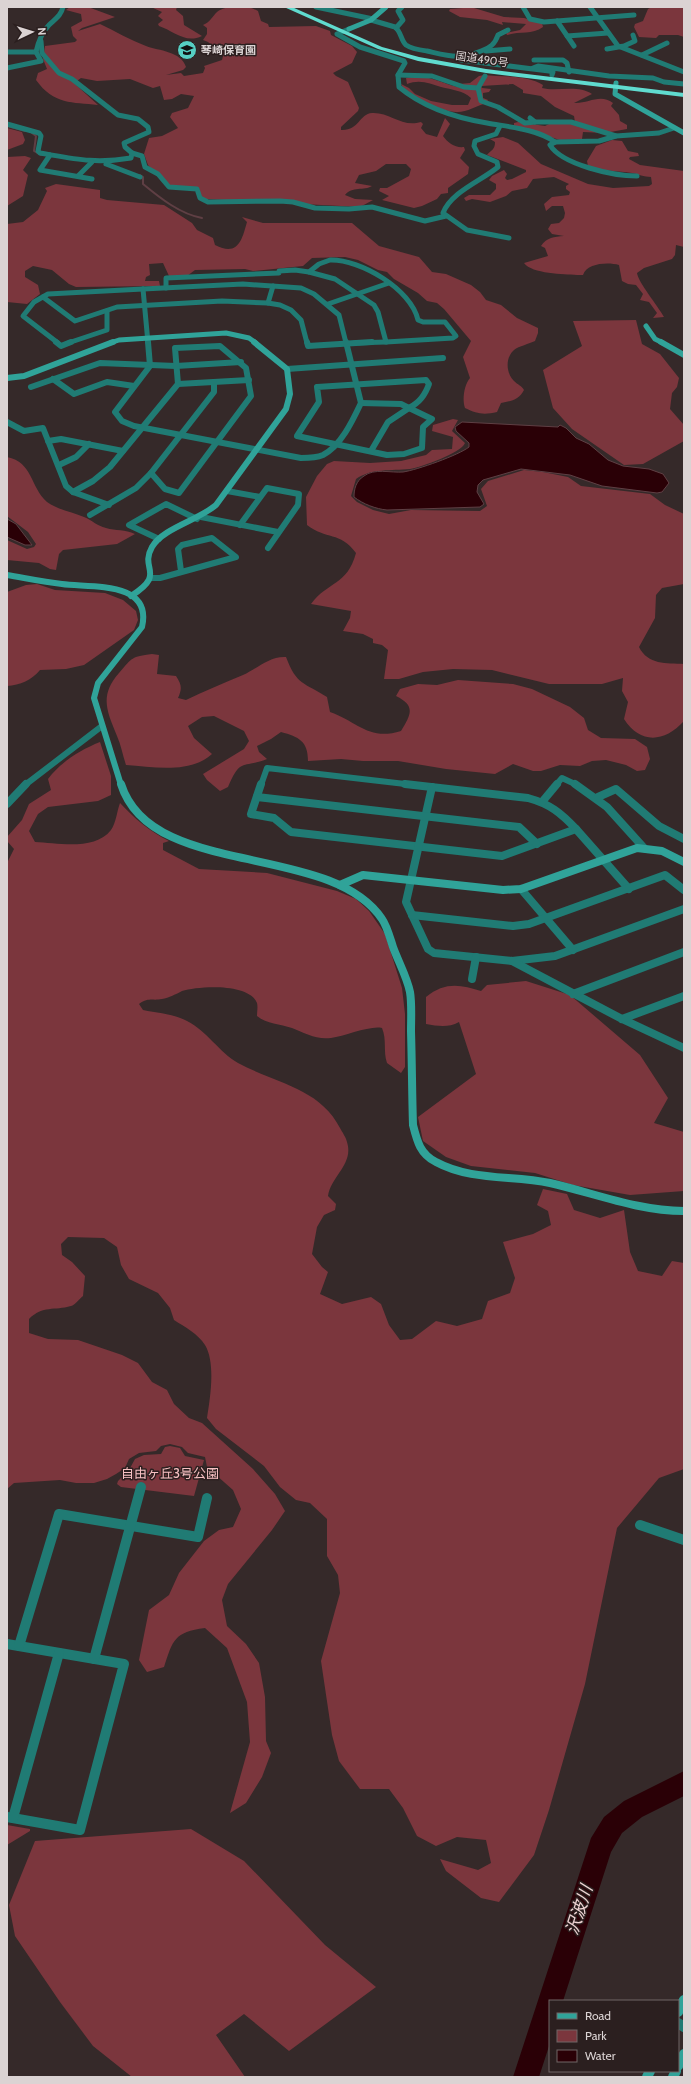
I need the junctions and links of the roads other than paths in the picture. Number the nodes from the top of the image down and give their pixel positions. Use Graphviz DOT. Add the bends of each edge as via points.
graph roads {
  1 [pos="63,7"];
  2 [pos="287,7"];
  3 [pos="299,7"];
  4 [pos="316,7"];
  5 [pos="386,7"];
  6 [pos="402,7"];
  7 [pos="523,7"];
  8 [pos="531,7"];
  9 [pos="590,7"];
  10 [pos="634,15"];
  11 [pos="598,18"];
  12 [pos="372,20"];
  13 [pos="557,21"];
  14 [pos="396,28"];
  15 [pos="346,30"];
  16 [pos="508,30"];
  17 [pos="608,33"];
  18 [pos="633,35"];
  19 [pos="567,36"];
  20 [pos="41,41"];
  21 [pos="667,43"];
  22 [pos="574,46"];
  23 [pos="620,47"];
  24 [pos="510,49"];
  25 [pos="607,49"];
  26 [pos="479,51"];
  27 [pos="7,52"];
  28 [pos="36,52"];
  29 [pos="642,55"];
  30 [pos="452,57"];
  31 [pos="534,60"];
  32 [pos="7,68"];
  33 [pos="533,68"];
  34 [pos="569,72"];
  35 [pos="684,72"];
  36 [pos="398,75"];
  37 [pos="552,75"];
  38 [pos="485,76"];
  39 [pos="684,84"];
  40 [pos="616,85"];
  41 [pos="478,88"];
  42 [pos="684,91"];
  43 [pos="684,95"];
  44 [pos="530,118"];
  45 [pos="535,122"];
  46 [pos="7,124"];
  47 [pos="500,126"];
  48 [pos="674,128"];
  49 [pos="684,132"];
  50 [pos="616,136"];
  51 [pos="555,142"];
  52 [pos="132,153"];
  53 [pos="50,155"];
  54 [pos="92,162"];
  55 [pos="107,162"];
  56 [pos="78,176"];
  57 [pos="637,176"];
  58 [pos="140,177"];
  59 [pos="92,179"];
  60 [pos="446,216"];
  61 [pos="508,238"];
  62 [pos="309,272"];
  63 [pos="389,283"];
  64 [pos="273,286"];
  65 [pos="166,288"];
  66 [pos="143,289"];
  67 [pos="357,294"];
  68 [pos="43,297"];
  69 [pos="268,303"];
  70 [pos="328,304"];
  71 [pos="145,306"];
  72 [pos="107,311"];
  73 [pos="646,326"];
  74 [pos="149,338"];
  75 [pos="386,342"];
  76 [pos="348,344"];
  77 [pos="684,355"];
  78 [pos="443,358"];
  79 [pos="241,362"];
  80 [pos="352,364"];
  81 [pos="150,366"];
  82 [pos="176,366"];
  83 [pos="287,369"];
  84 [pos="7,378"];
  85 [pos="53,380"];
  86 [pos="249,380"];
  87 [pos="214,382"];
  88 [pos="178,384"];
  89 [pos="358,385"];
  90 [pos="134,386"];
  91 [pos="31,387"];
  92 [pos="361,403"];
  93 [pos="408,408"];
  94 [pos="7,422"];
  95 [pos="143,427"];
  96 [pos="181,434"];
  97 [pos="48,440"];
  98 [pos="216,442"];
  99 [pos="89,444"];
  100 [pos="335,445"];
  101 [pos="258,450"];
  102 [pos="123,451"];
  103 [pos="371,451"];
  104 [pos="59,465"];
  105 [pos="151,473"];
  106 [pos="227,491"];
  107 [pos="73,492"];
  108 [pos="260,497"];
  109 [pos="109,505"];
  110 [pos="90,514"];
  111 [pos="199,518"];
  112 [pos="240,525"];
  113 [pos="278,532"];
  114 [pos="159,539"];
  115 [pos="268,548"];
  116 [pos="181,571"];
  117 [pos="7,575"];
  118 [pos="152,578"];
  119 [pos="131,596"];
  120 [pos="102,726"];
  121 [pos="432,787"];
  122 [pos="257,797"];
  123 [pos="598,797"];
  124 [pos="542,802"];
  125 [pos="7,804"];
  126 [pos="425,816"];
  127 [pos="577,830"];
  128 [pos="684,839"];
  129 [pos="538,844"];
  130 [pos="418,847"];
  131 [pos="644,848"];
  132 [pos="602,860"];
  133 [pos="684,862"];
  134 [pos="410,880"];
  135 [pos="340,885"];
  136 [pos="521,889"];
  137 [pos="629,889"];
  138 [pos="684,890"];
  139 [pos="684,909"];
  140 [pos="412,915"];
  141 [pos="547,920"];
  142 [pos="573,950"];
  143 [pos="684,952"];
  144 [pos="476,957"];
  145 [pos="512,961"];
  146 [pos="472,979"];
  147 [pos="573,994"];
  148 [pos="684,996"];
  149 [pos="622,1019"];
  150 [pos="680,1041"];
  151 [pos="684,1048"];
  152 [pos="684,1211"];
  153 [pos="141,1487"];
  154 [pos="206,1498"];
  155 [pos="640,1525"];
  156 [pos="130,1526"];
  157 [pos="684,1540"];
  158 [pos="7,1644"];
  159 [pos="19,1646"];
  160 [pos="59,1653"];
  161 [pos="94,1659"];
  162 [pos="10,1818"];
  163 [pos="684,2000"];
  164 [pos="679,2010"];
  165 [pos="684,2054"];
  166 [pos="679,2064"];
  1 -- 20 [label="street"];
  2 -- 15 [label="highway, 国道490号"];
  3 -- 15 [label="highway, 国道490号"];
  4 -- 12 [label="street"];
  5 -- 12 [label="street"];
  6 -- 14 [label="street" via="398,11 403,20"];
  7 -- 8 [label="street"];
  7 -- 13 [label="street" via="530,19"];
  9 -- 11 [label="street"];
  10 -- 11 [label="street"];
  11 -- 13 [label="street"];
  11 -- 17 [label="street"];
  12 -- 14 [label="street"];
  12 -- 15 [label="street"];
  13 -- 19 [label="street"];
  14 -- 30 [label="street" via="405,44"];
  15 -- 36 [label="street" via="337,34 345,40 404,62"];
  15 -- 37 [label="highway, 国道490号" via="438,60"];
  15 -- 40 [label="highway, 国道490号" via="380,48 433,62 486,71"];
  16 -- 26 [label="street" via="498,35 492,46"];
  17 -- 19 [label="street"];
  17 -- 23 [label="street"];
  18 -- 23 [label="street" via="635,41"];
  19 -- 22 [label="street"];
  20 -- 28 [label="street"];
  20 -- 52 [label="street" via="42,53 59,73 72,79 118,115 138,119 148,127 149,132 124,144"];
  21 -- 29 [label="street"];
  23 -- 25 [label="street"];
  23 -- 29 [label="street"];
  24 -- 26 [label="street"];
  26 -- 30 [label="street" via="463,58"];
  27 -- 28 [label="street"];
  28 -- 32 [label="street" via="41,61"];
  29 -- 35 [label="street"];
  30 -- 33 [label="street" via="494,65"];
  31 -- 34 [label="street" via="563,60 567,63"];
  33 -- 34 [label="street" via="538,66"];
  33 -- 37 [label="street" via="552,71"];
  34 -- 39 [label="street" via="653,78"];
  36 -- 41 [label="street" via="432,76 464,87"];
  36 -- 47 [label="street" via="399,87 413,98 464,118"];
  37 -- 40 [label="highway, 国道490号"];
  38 -- 41 [label="street"];
  40 -- 42 [label="highway, 国道490号"];
  40 -- 43 [label="highway, 国道490号"];
  40 -- 48 [label="street" via="615,94"];
  41 -- 45 [label="street" via="482,101 525,123"];
  44 -- 45 [label="street"];
  45 -- 50 [label="street" via="571,122"];
  46 -- 53 [label="street" via="39,133 41,136 38,151"];
  47 -- 51 [label="street" via="533,133"];
  47 -- 60 [label="street" via="496,134 475,142 474,146 478,154 497,162 498,167 473,186 459,192 444,211"];
  48 -- 49 [label="street"];
  48 -- 50 [label="street" via="659,133"];
  50 -- 51 [label="street" via="589,142"];
  51 -- 57 [label="street" via="550,145 553,151 588,169 626,177"];
  52 -- 55 [label="street" via="131,158"];
  52 -- 60 [label="street" via="142,156 145,167 158,174 166,185 197,189 200,198 208,202 293,202 315,208 372,207 425,221"];
  53 -- 54 [label="street"];
  53 -- 56 [label="street" via="40,170"];
  54 -- 55 [label="street"];
  54 -- 56 [label="street"];
  55 -- 58 [label="street" via="106,164"];
  56 -- 59 [label="street"];
  60 -- 61 [label="street" via="467,230"];
  62 -- 63 [label="street" via="328,260 352,262 372,270"];
  62 -- 65 [label="street" via="295,270 279,273 166,278"];
  62 -- 67 [label="street" via="335,279"];
  63 -- 67 [label="street"];
  63 -- 75 [label="street" via="413,306 418,320 445,322 456,336"];
  64 -- 65 [label="street" via="243,284"];
  64 -- 69 [label="street"];
  64 -- 70 [label="street" via="308,291"];
  65 -- 66 [label="street"];
  66 -- 68 [label="street" via="48,294"];
  66 -- 71 [label="street"];
  67 -- 70 [label="street"];
  67 -- 75 [label="street" via="374,305"];
  68 -- 72 [label="street" via="75,321"];
  68 -- 72 [label="street" via="34,302 23,316 61,346 107,330"];
  69 -- 71 [label="street" via="222,301"];
  69 -- 76 [label="street" via="291,310 301,320 308,346"];
  70 -- 76 [label="street" via="339,315"];
  71 -- 72 [label="street" via="117,307"];
  71 -- 74 [label="street"];
  73 -- 77 [label="street" via="655,339"];
  74 -- 81 [label="street"];
  74 -- 83 [label="street" via="226,333 240,335 249,338"];
  74 -- 84 [label="street" via="119,340 24,376"];
  75 -- 76 [label="street"];
  76 -- 80 [label="street"];
  78 -- 80 [label="street"];
  79 -- 82 [label="street"];
  79 -- 82 [label="street" via="220,346 190,347 175,348"];
  79 -- 86 [label="street" via="246,368"];
  80 -- 83 [label="street"];
  80 -- 89 [label="street"];
  81 -- 82 [label="street"];
  81 -- 85 [label="street" via="100,363"];
  81 -- 90 [label="street"];
  82 -- 88 [label="street"];
  83 -- 101 [label="street" via="290,402"];
  85 -- 90 [label="street" via="74,394 107,382"];
  85 -- 91 [label="street"];
  86 -- 87 [label="street"];
  86 -- 98 [label="street" via="251,396"];
  87 -- 88 [label="street"];
  87 -- 96 [label="street" via="214,392"];
  88 -- 95 [label="street"];
  89 -- 92 [label="street"];
  89 -- 93 [label="street" via="426,380 429,384 421,402"];
  89 -- 100 [label="street" via="317,387 319,402 297,436"];
  90 -- 95 [label="street" via="115,412 117,418 124,423"];
  92 -- 93 [label="street" via="396,403"];
  92 -- 100 [label="street"];
  93 -- 103 [label="street" via="390,420"];
  93 -- 103 [label="street" via="432,419 423,426 422,448 396,455"];
  94 -- 97 [label="street" via="24,431 43,428"];
  95 -- 96 [label="street"];
  95 -- 102 [label="street"];
  96 -- 98 [label="street"];
  96 -- 105 [label="street"];
  97 -- 99 [label="street" via="61,439"];
  97 -- 104 [label="street"];
  98 -- 101 [label="street"];
  98 -- 105 [label="street" via="179,493 165,489"];
  99 -- 102 [label="street"];
  99 -- 104 [label="street" via="70,462"];
  100 -- 101 [label="street" via="324,454 310,458"];
  100 -- 103 [label="street"];
  101 -- 106 [label="street"];
  102 -- 107 [label="street" via="102,475"];
  104 -- 107 [label="street" via="66,486"];
  105 -- 109 [label="street" via="136,488"];
  106 -- 108 [label="street"];
  106 -- 111 [label="street" via="217,504"];
  107 -- 109 [label="street"];
  108 -- 112 [label="street"];
  108 -- 113 [label="street" via="267,488 299,494 298,505"];
  109 -- 110 [label="street"];
  111 -- 112 [label="street"];
  111 -- 114 [label="street"];
  111 -- 114 [label="street" via="166,504 129,525"];
  112 -- 113 [label="street"];
  113 -- 115 [label="street"];
  114 -- 118 [label="street" via="151,551"];
  116 -- 116 [label="street" via="178,549 212,538 236,557"];
  116 -- 118 [label="street"];
  117 -- 119 [label="street" via="60,584 105,586"];
  118 -- 119 [label="street" via="144,589"];
  119 -- 120 [label="street" via="143,606 145,620 98,683 94,705"];
  120 -- 125 [label="street" via="32,778"];
  120 -- 135 [label="street" via="123,791 135,810 154,826 197,846 304,873"];
  121 -- 122 [label="street" via="267,768"];
  121 -- 124 [label="street" via="513,796"];
  121 -- 126 [label="street"];
  122 -- 126 [label="street"];
  122 -- 130 [label="street" via="251,814 274,818 291,832"];
  123 -- 124 [label="street" via="579,784 562,778"];
  123 -- 128 [label="street" via="616,789 659,826"];
  123 -- 131 [label="street"];
  124 -- 127 [label="street" via="561,813"];
  126 -- 129 [label="street" via="519,827"];
  126 -- 130 [label="street"];
  127 -- 129 [label="street"];
  127 -- 132 [label="street"];
  129 -- 130 [label="street" via="502,856"];
  130 -- 134 [label="street"];
  131 -- 132 [label="street" via="626,850"];
  131 -- 133 [label="street" via="669,853"];
  132 -- 136 [label="street"];
  132 -- 137 [label="street"];
  134 -- 135 [label="street" via="363,875"];
  134 -- 136 [label="street" via="503,890"];
  134 -- 140 [label="street" via="406,902"];
  135 -- 152 [label="street" via="371,904 383,920 406,977 411,1006 413,1125 417,1143 424,1154 453,1170 548,1183 598,1197 666,1211"];
  136 -- 141 [label="street"];
  137 -- 138 [label="street" via="665,875"];
  137 -- 141 [label="street"];
  139 -- 142 [label="street"];
  140 -- 141 [label="street" via="513,926"];
  140 -- 144 [label="street" via="428,949 434,953"];
  141 -- 142 [label="street"];
  142 -- 145 [label="street" via="555,956"];
  143 -- 147 [label="street"];
  144 -- 145 [label="street"];
  144 -- 146 [label="street"];
  145 -- 147 [label="street"];
  147 -- 149 [label="street"];
  148 -- 149 [label="street"];
  149 -- 150 [label="street"];
  150 -- 151 [label="street"];
  153 -- 156 [label="street"];
  154 -- 156 [label="street" via="198,1537"];
  155 -- 157 [label="street"];
  156 -- 159 [label="street" via="59,1514"];
  156 -- 161 [label="street"];
  158 -- 159 [label="street"];
  159 -- 160 [label="street"];
  160 -- 161 [label="street"];
  160 -- 162 [label="street"];
  161 -- 162 [label="street" via="124,1664 80,1830"];
  163 -- 164 [label="street"];
  165 -- 166 [label="street"];
}
